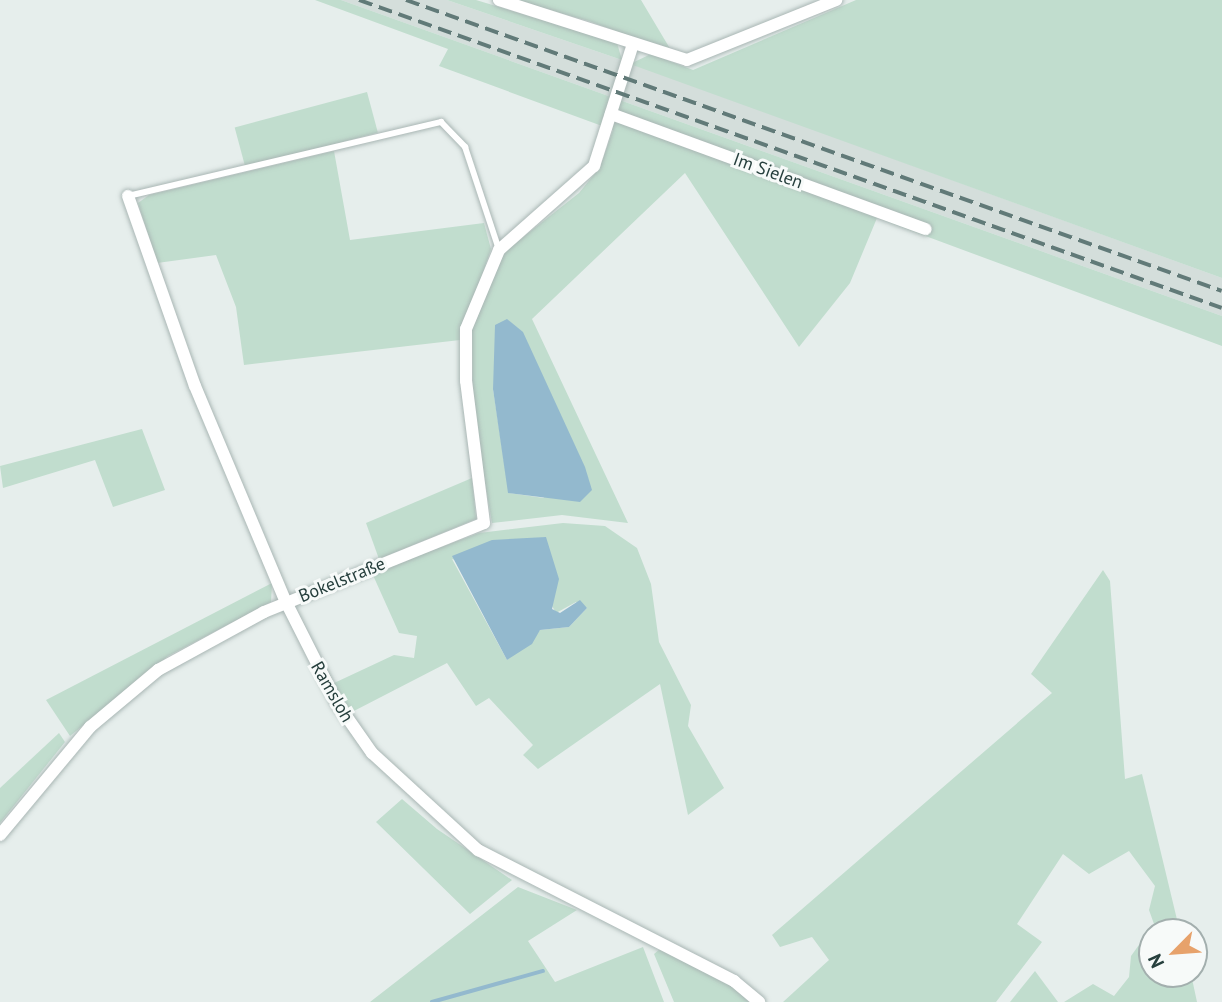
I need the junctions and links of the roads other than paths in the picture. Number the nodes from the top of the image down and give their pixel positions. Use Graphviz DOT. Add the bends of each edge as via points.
graph roads {
  1 [pos="499,0"];
  2 [pos="836,0"];
  3 [pos="633,44"];
  4 [pos="611,114"];
  5 [pos="128,196"];
  6 [pos="926,229"];
  7 [pos="499,250"];
  8 [pos="286,603"];
  9 [pos="0,835"];
  10 [pos="759,1002"];
  1 -- 3 [label="street"];
  2 -- 3 [label="street" via="687,60"];
  3 -- 4 [label="street, Bokelstraße"];
  4 -- 6 [label="street, Im Sielen"];
  4 -- 7 [label="street, Bokelstraße" via="590,172"];
  5 -- 7 [label="lane" via="435,122 453,130 470,158"];
  5 -- 8 [label="street, Ramsloh" via="198,395"];
  7 -- 8 [label="street, Bokelstraße" via="465,343 484,523"];
  8 -- 9 [label="street, Bokelstraße" via="204,642 125,695 74,745"];
  8 -- 10 [label="street, Ramsloh" via="354,729 442,822 523,878 734,981"];
}
